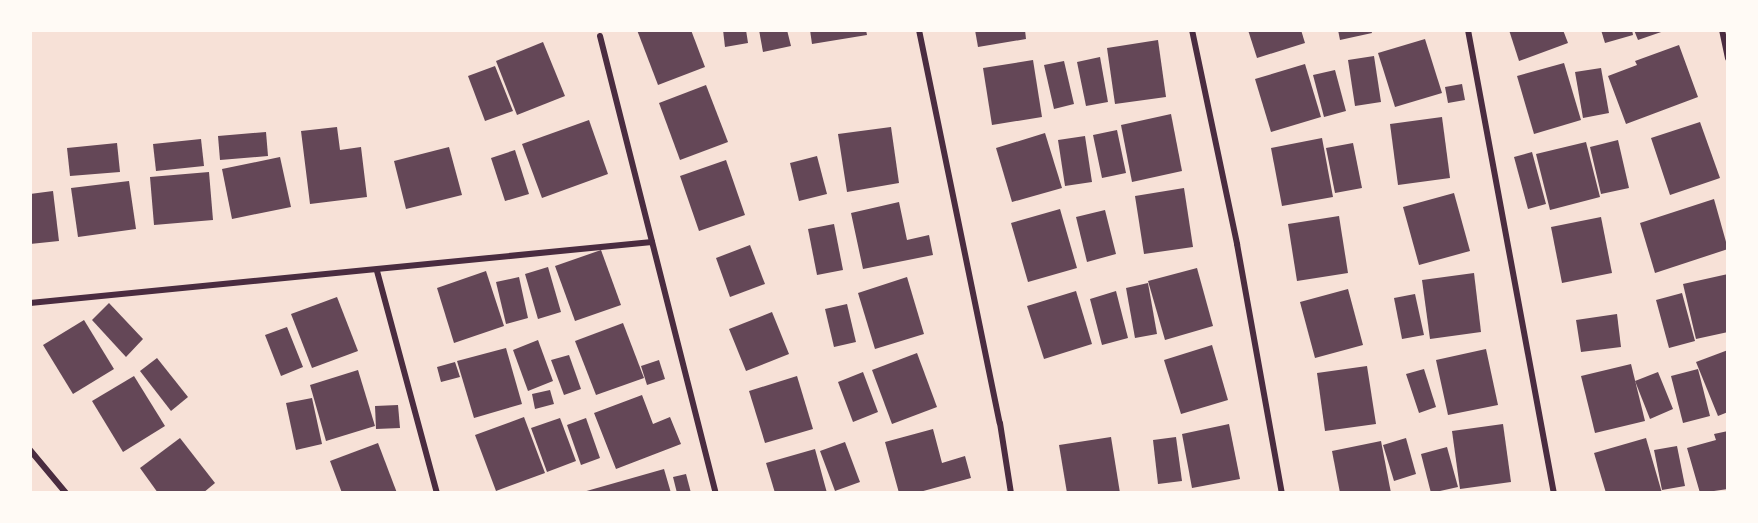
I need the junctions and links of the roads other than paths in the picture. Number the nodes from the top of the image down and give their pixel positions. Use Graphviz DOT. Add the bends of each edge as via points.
graph roads {
  1 [pos="919,30"];
  2 [pos="1192,30"];
  3 [pos="1468,30"];
  4 [pos="1722,30"];
  5 [pos="600,36"];
  6 [pos="1728,58"];
  7 [pos="652,242"];
  8 [pos="377,271"];
  9 [pos="30,303"];
  10 [pos="30,450"];
  11 [pos="66,493"];
  12 [pos="437,493"];
  13 [pos="716,493"];
  14 [pos="1011,493"];
  15 [pos="1282,493"];
  16 [pos="1554,493"];
  1 -- 14 [label="street"];
  2 -- 15 [label="street" via="1237,244"];
  3 -- 16 [label="street"];
  4 -- 6 [label="street"];
  5 -- 7 [label="street"];
  7 -- 8 [label="street"];
  7 -- 13 [label="street"];
  8 -- 9 [label="street"];
  8 -- 12 [label="street"];
  10 -- 11 [label="street"];
}
